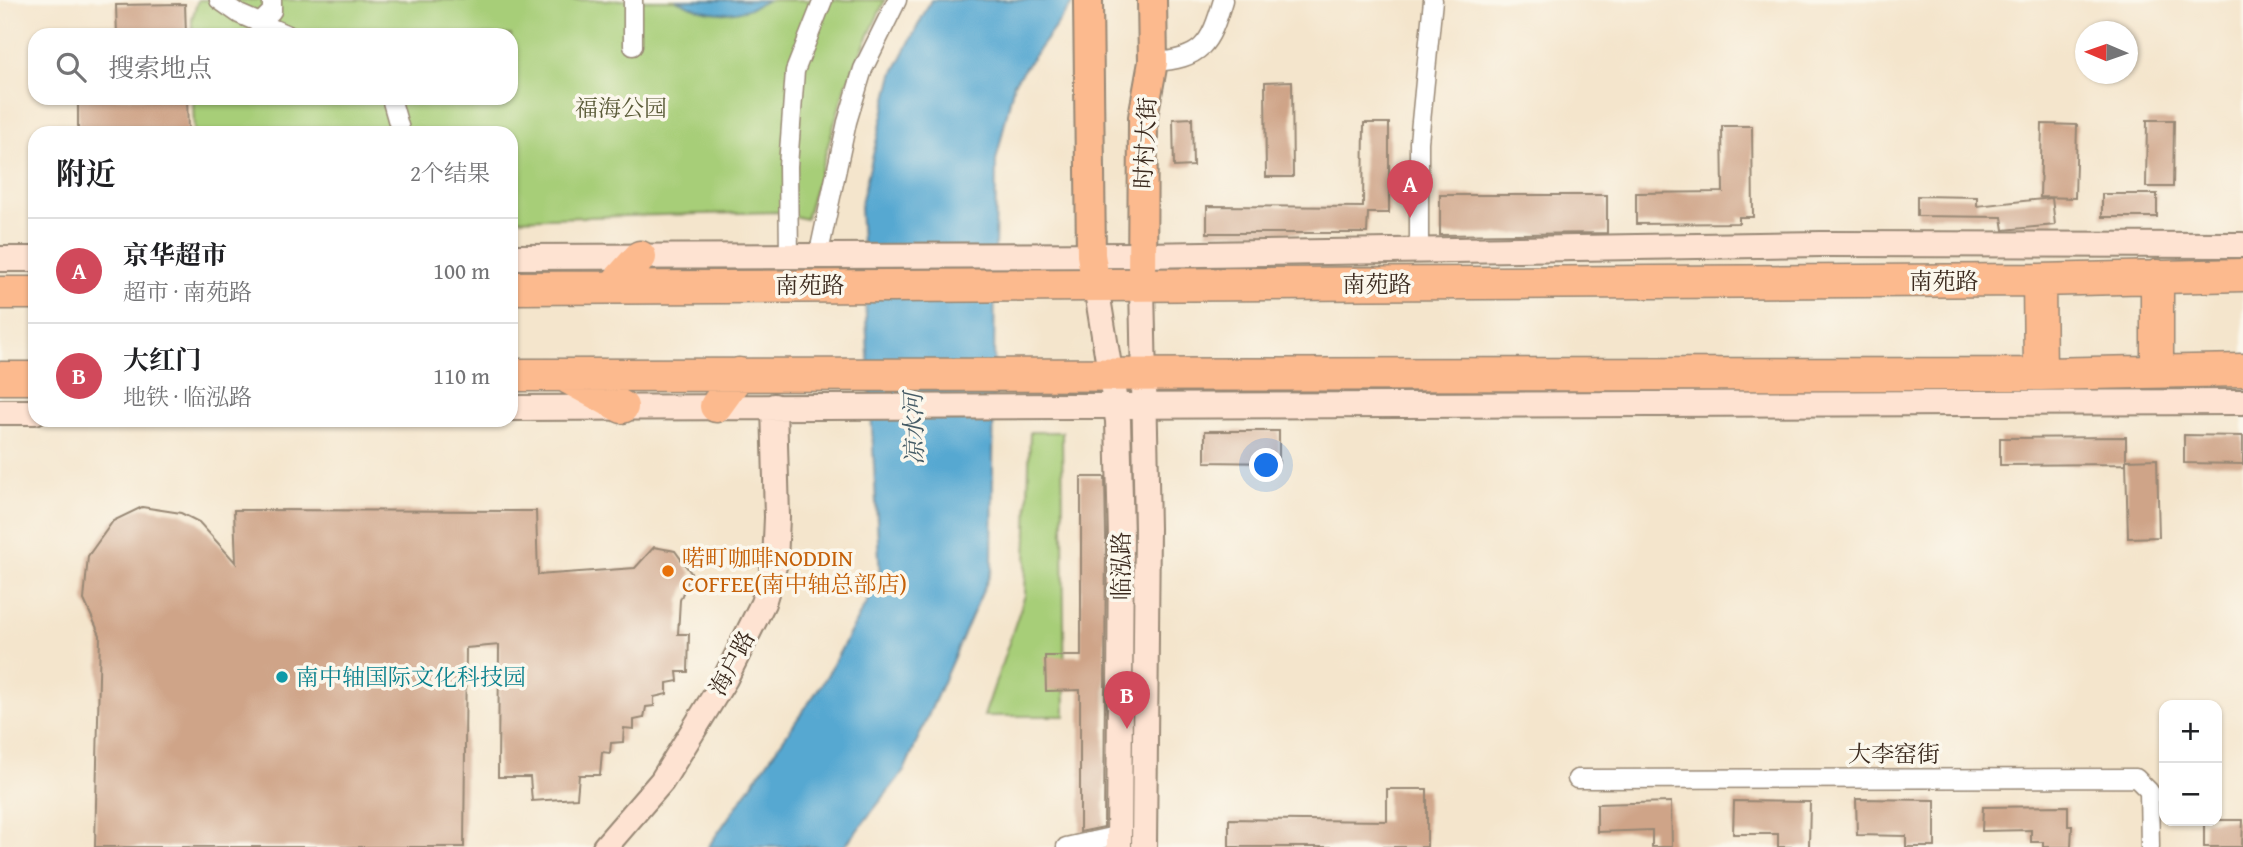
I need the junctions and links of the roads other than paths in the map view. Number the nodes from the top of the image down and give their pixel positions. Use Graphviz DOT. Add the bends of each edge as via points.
graph roads {
  1 [pos="219,0"];
  2 [pos="272,0"];
  3 [pos="632,0"];
  4 [pos="823,0"];
  5 [pos="897,0"];
  6 [pos="1088,0"];
  7 [pos="1223,0"];
  8 [pos="1433,0"];
  9 [pos="1153,13"];
  10 [pos="261,22"];
  11 [pos="273,28"];
  12 [pos="633,46"];
  13 [pos="1153,62"];
  14 [pos="393,105"];
  15 [pos="399,126"];
  16 [pos="2243,245"];
  17 [pos="1419,249"];
  18 [pos="1091,255"];
  19 [pos="518,257"];
  20 [pos="640,257"];
  21 [pos="818,257"];
  22 [pos="789,258"];
  23 [pos="0,259"];
  24 [pos="28,259"];
  25 [pos="847,270"];
  26 [pos="1142,271"];
  27 [pos="2157,275"];
  28 [pos="2243,275"];
  29 [pos="2039,280"];
  30 [pos="518,285"];
  31 [pos="613,286"];
  32 [pos="1096,286"];
  33 [pos="0,293"];
  34 [pos="28,293"];
  35 [pos="2157,369"];
  36 [pos="2243,369"];
  37 [pos="739,374"];
  38 [pos="1109,374"];
  39 [pos="1143,374"];
  40 [pos="2040,374"];
  41 [pos="518,375"];
  42 [pos="563,375"];
  43 [pos="28,377"];
  44 [pos="0,378"];
  45 [pos="2243,402"];
  46 [pos="774,405"];
  47 [pos="1113,405"];
  48 [pos="1145,405"];
  49 [pos="716,406"];
  50 [pos="622,407"];
  51 [pos="518,408"];
  52 [pos="0,412"];
  53 [pos="28,412"];
  54 [pos="1577,779"];
  55 [pos="1120,841"];
  56 [pos="606,847"];
  57 [pos="1066,847"];
  58 [pos="1144,847"];
  59 [pos="2150,847"];
  1 -- 10 [label="street"];
  2 -- 10 [label="street" via="272,11"];
  3 -- 12 [label="street"];
  4 -- 22 [label="street" via="795,71 788,166"];
  5 -- 21 [label="street" via="863,69"];
  6 -- 18 [label="main road"];
  7 -- 13 [label="street" via="1207,44 1175,61"];
  8 -- 17 [label="street" via="1419,142"];
  9 -- 13 [label="main road, 时村大街"];
  10 -- 11 [label="street"];
  13 -- 26 [label="main road, 时村大街" via="1143,117"];
  14 -- 15 [label="street"];
  16 -- 17 [label="street"];
  17 -- 26 [label="street"];
  18 -- 25 [label="street" via="1028,255"];
  18 -- 26 [label="street"];
  18 -- 32 [label="main road"];
  19 -- 20 [label="street"];
  20 -- 22 [label="street"];
  20 -- 31 [label="highway"];
  21 -- 22 [label="street"];
  21 -- 25 [label="street"];
  23 -- 24 [label="street"];
  25 -- 31 [label="highway, 南苑路"];
  25 -- 32 [label="highway, 南苑路" via="1030,287"];
  26 -- 29 [label="highway, 南苑路"];
  26 -- 32 [label="highway, 南苑路"];
  26 -- 39 [label="street, 临泓路"];
  27 -- 28 [label="highway, 南苑路"];
  27 -- 29 [label="highway, 南苑路"];
  27 -- 35 [label="highway"];
  29 -- 40 [label="highway"];
  30 -- 31 [label="highway, 南苑路"];
  32 -- 38 [label="street, 临泓路"];
  33 -- 34 [label="highway"];
  35 -- 36 [label="highway"];
  35 -- 40 [label="highway"];
  37 -- 38 [label="highway"];
  37 -- 42 [label="highway"];
  37 -- 49 [label="highway"];
  38 -- 39 [label="highway"];
  38 -- 47 [label="street, 临泓路"];
  39 -- 40 [label="highway"];
  39 -- 48 [label="street, 临泓路"];
  41 -- 42 [label="highway"];
  42 -- 50 [label="highway"];
  43 -- 44 [label="highway"];
  45 -- 48 [label="street"];
  46 -- 47 [label="street"];
  46 -- 49 [label="street"];
  46 -- 56 [label="street, 海户路" via="776,552 763,603 725,679 662,781"];
  47 -- 48 [label="street"];
  47 -- 55 [label="street, 临泓路" via="1118,421 1121,537"];
  48 -- 58 [label="street, 临泓路"];
  49 -- 50 [label="street"];
  50 -- 51 [label="street"];
  52 -- 53 [label="street"];
  54 -- 59 [label="street, 大李窑街" via="2136,778 2149,791"];
  55 -- 57 [label="street"];
}
